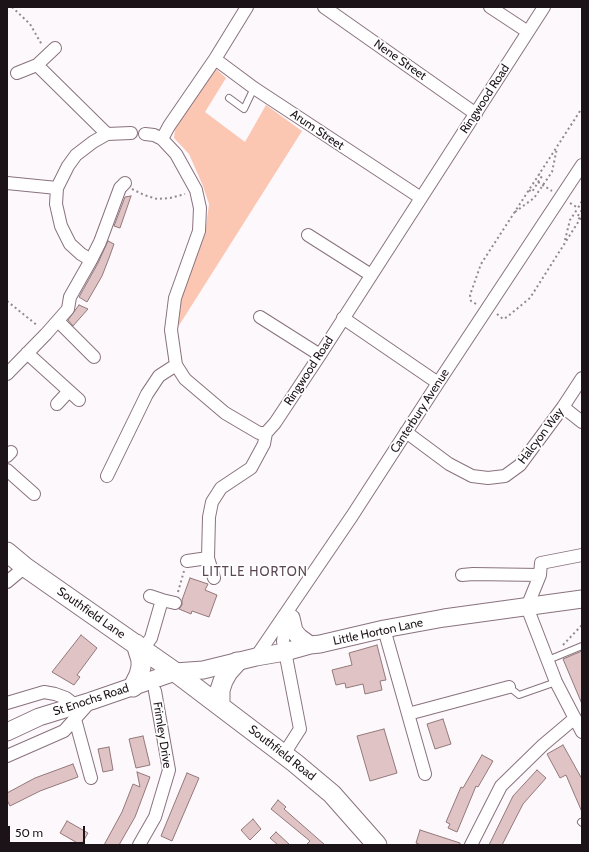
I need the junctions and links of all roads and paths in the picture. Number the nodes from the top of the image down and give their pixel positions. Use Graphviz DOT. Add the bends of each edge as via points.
graph roads {
  1 [pos="12,7"];
  2 [pos="247,7"];
  3 [pos="324,7"];
  4 [pos="490,7"];
  5 [pos="544,7"];
  6 [pos="528,32"];
  7 [pos="51,52"];
  8 [pos="215,59"];
  9 [pos="37,65"];
  10 [pos="17,73"];
  11 [pos="254,88"];
  12 [pos="229,98"];
  13 [pos="582,108"];
  14 [pos="476,114"];
  15 [pos="131,133"];
  16 [pos="107,134"];
  17 [pos="145,134"];
  18 [pos="162,139"];
  19 [pos="557,146"];
  20 [pos="582,165"];
  21 [pos="539,174"];
  22 [pos="538,182"];
  23 [pos="7,183"];
  24 [pos="125,183"];
  25 [pos="543,186"];
  26 [pos="57,188"];
  27 [pos="196,190"];
  28 [pos="529,190"];
  29 [pos="561,196"];
  30 [pos="421,198"];
  31 [pos="582,201"];
  32 [pos="581,206"];
  33 [pos="578,208"];
  34 [pos="582,210"];
  35 [pos="514,212"];
  36 [pos="582,216"];
  37 [pos="580,219"];
  38 [pos="308,235"];
  39 [pos="565,242"];
  40 [pos="91,260"];
  41 [pos="371,275"];
  42 [pos="7,301"];
  43 [pos="487,309"];
  44 [pos="260,317"];
  45 [pos="343,318"];
  46 [pos="58,321"];
  47 [pos="46,334"];
  48 [pos="27,353"];
  49 [pos="320,355"];
  50 [pos="94,357"];
  51 [pos="176,366"];
  52 [pos="7,374"];
  53 [pos="582,378"];
  54 [pos="438,383"];
  55 [pos="69,390"];
  56 [pos="79,400"];
  57 [pos="57,404"];
  58 [pos="562,408"];
  59 [pos="582,422"];
  60 [pos="406,432"];
  61 [pos="266,433"];
  62 [pos="7,470"];
  63 [pos="107,476"];
  64 [pos="34,494"];
  65 [pos="7,552"];
  66 [pos="582,554"];
  67 [pos="208,558"];
  68 [pos="187,561"];
  69 [pos="25,567"];
  70 [pos="462,575"];
  71 [pos="540,576"];
  72 [pos="214,578"];
  73 [pos="7,582"];
  74 [pos="299,594"];
  75 [pos="150,596"];
  76 [pos="582,599"];
  77 [pos="162,600"];
  78 [pos="175,603"];
  79 [pos="527,607"];
  80 [pos="291,618"];
  81 [pos="582,625"];
  82 [pos="384,629"];
  83 [pos="310,645"];
  84 [pos="563,645"];
  85 [pos="582,646"];
  86 [pos="139,647"];
  87 [pos="285,652"];
  88 [pos="256,657"];
  89 [pos="548,660"];
  90 [pos="237,662"];
  91 [pos="172,673"];
  92 [pos="556,682"];
  93 [pos="509,687"];
  94 [pos="129,688"];
  95 [pos="155,691"];
  96 [pos="7,703"];
  97 [pos="220,705"];
  98 [pos="80,709"];
  99 [pos="408,714"];
  100 [pos="575,718"];
  101 [pos="7,732"];
  102 [pos="582,732"];
  103 [pos="284,754"];
  104 [pos="7,756"];
  105 [pos="425,774"];
  106 [pos="92,778"];
  107 [pos="139,845"];
  108 [pos="377,845"];
  109 [pos="471,845"];
  1 -- 7 [label="path" via="30,24"];
  2 -- 8 [label="street"];
  3 -- 14 [label="street, Nene Street"];
  4 -- 6 [label="street"];
  5 -- 6 [label="street, Ringwood Road"];
  6 -- 14 [label="street, Ringwood Road"];
  7 -- 9 [label="street"];
  8 -- 11 [label="street, Arum Street"];
  8 -- 18 [label="street"];
  9 -- 10 [label="street"];
  9 -- 16 [label="street"];
  11 -- 12 [label="lane" via="244,109"];
  11 -- 30 [label="street, Arum Street"];
  13 -- 19 [label="path"];
  14 -- 30 [label="street, Ringwood Road"];
  15 -- 16 [label="street"];
  16 -- 26 [label="street" via="76,155"];
  17 -- 18 [label="street"];
  18 -- 27 [label="street" via="176,154"];
  19 -- 21 [label="path"];
  19 -- 25 [label="path" via="552,172"];
  20 -- 29 [label="street, Canterbury Avenue"];
  21 -- 22 [label="path" via="542,176"];
  21 -- 28 [label="path"];
  22 -- 25 [label="path"];
  22 -- 28 [label="path" via="532,192"];
  23 -- 26 [label="street"];
  24 -- 27 [label="path" via="144,196 157,199"];
  24 -- 40 [label="street" via="120,188"];
  25 -- 29 [label="path"];
  25 -- 35 [label="path" via="534,198"];
  26 -- 40 [label="street" via="56,204 61,226 70,244"];
  27 -- 51 [label="street" via="200,208 199,231 175,298 171,330"];
  28 -- 35 [label="path"];
  29 -- 33 [label="path"];
  29 -- 43 [label="street, Canterbury Avenue"];
  30 -- 41 [label="street, Ringwood Road"];
  31 -- 32 [label="path"];
  32 -- 33 [label="path"];
  33 -- 39 [label="path" via="570,220"];
  34 -- 37 [label="path" via="578,217"];
  35 -- 43 [label="path" via="481,264 470,296 471,301"];
  36 -- 37 [label="path"];
  37 -- 39 [label="path"];
  38 -- 41 [label="street"];
  39 -- 43 [label="path" via="530,298 503,319"];
  40 -- 46 [label="street" via="70,297 68,309"];
  41 -- 45 [label="street, Ringwood Road"];
  42 -- 47 [label="path"];
  43 -- 54 [label="street, Canterbury Avenue"];
  44 -- 49 [label="street"];
  45 -- 49 [label="street, Ringwood Road"];
  45 -- 54 [label="street"];
  46 -- 47 [label="street"];
  46 -- 50 [label="street"];
  47 -- 48 [label="street"];
  48 -- 52 [label="street"];
  48 -- 55 [label="street"];
  49 -- 61 [label="street, Ringwood Road"];
  51 -- 61 [label="street" via="185,379 225,413 259,433"];
  51 -- 63 [label="street" via="159,376 147,394"];
  53 -- 58 [label="street, Halcyon Way"];
  54 -- 60 [label="street, Canterbury Avenue"];
  55 -- 56 [label="street"];
  55 -- 57 [label="street"];
  58 -- 59 [label="street"];
  58 -- 60 [label="street, Halcyon Way" via="520,465 505,476 472,476 449,464"];
  60 -- 74 [label="street, Canterbury Avenue"];
  61 -- 67 [label="street" via="264,444 251,468 220,488 212,502"];
  62 -- 64 [label="street"];
  65 -- 69 [label="main road, Southfield Lane"];
  66 -- 71 [label="street" via="541,563"];
  67 -- 68 [label="street"];
  67 -- 72 [label="street"];
  68 -- 78 [label="path"];
  69 -- 73 [label="street"];
  69 -- 86 [label="main road, Southfield Lane"];
  70 -- 71 [label="street"];
  71 -- 79 [label="street"];
  74 -- 80 [label="street"];
  74 -- 88 [label="street, Canterbury Avenue"];
  75 -- 77 [label="street"];
  76 -- 79 [label="street, Little Horton Lane"];
  77 -- 78 [label="street"];
  77 -- 86 [label="street" via="151,638"];
  79 -- 82 [label="street, Little Horton Lane"];
  79 -- 89 [label="street"];
  80 -- 83 [label="street" via="294,631"];
  80 -- 87 [label="street" via="284,635"];
  81 -- 84 [label="path"];
  82 -- 83 [label="street, Little Horton Lane"];
  82 -- 99 [label="street"];
  83 -- 87 [label="street, Little Horton Lane"];
  85 -- 89 [label="lane"];
  86 -- 91 [label="main road, Southfield Lane"];
  86 -- 94 [label="main road" via="141,667 139,675"];
  87 -- 88 [label="street, Little Horton Lane"];
  87 -- 103 [label="street" via="300,729"];
  88 -- 90 [label="street, Little Horton Lane"];
  89 -- 92 [label="street"];
  90 -- 91 [label="street, Little Horton Lane" via="203,670"];
  90 -- 97 [label="main road" via="223,681"];
  91 -- 94 [label="street, St Enochs Road"];
  91 -- 95 [label="street" via="160,690"];
  91 -- 97 [label="main road, Southfield Road"];
  92 -- 93 [label="lane" via="520,695"];
  92 -- 100 [label="street"];
  93 -- 99 [label="street"];
  94 -- 95 [label="street" via="138,695"];
  94 -- 98 [label="street, St Enochs Road"];
  95 -- 107 [label="street, Frimley Drive" via="169,770 155,816"];
  96 -- 98 [label="street" via="44,692 66,698"];
  97 -- 103 [label="main road, Southfield Road"];
  98 -- 101 [label="street, St Enochs Road" via="39,717"];
  98 -- 104 [label="street" via="64,731"];
  98 -- 106 [label="street"];
  99 -- 105 [label="street"];
  100 -- 102 [label="street"];
  100 -- 109 [label="street" via="501,786"];
  103 -- 108 [label="main road, Southfield Road" via="332,794"];
}
